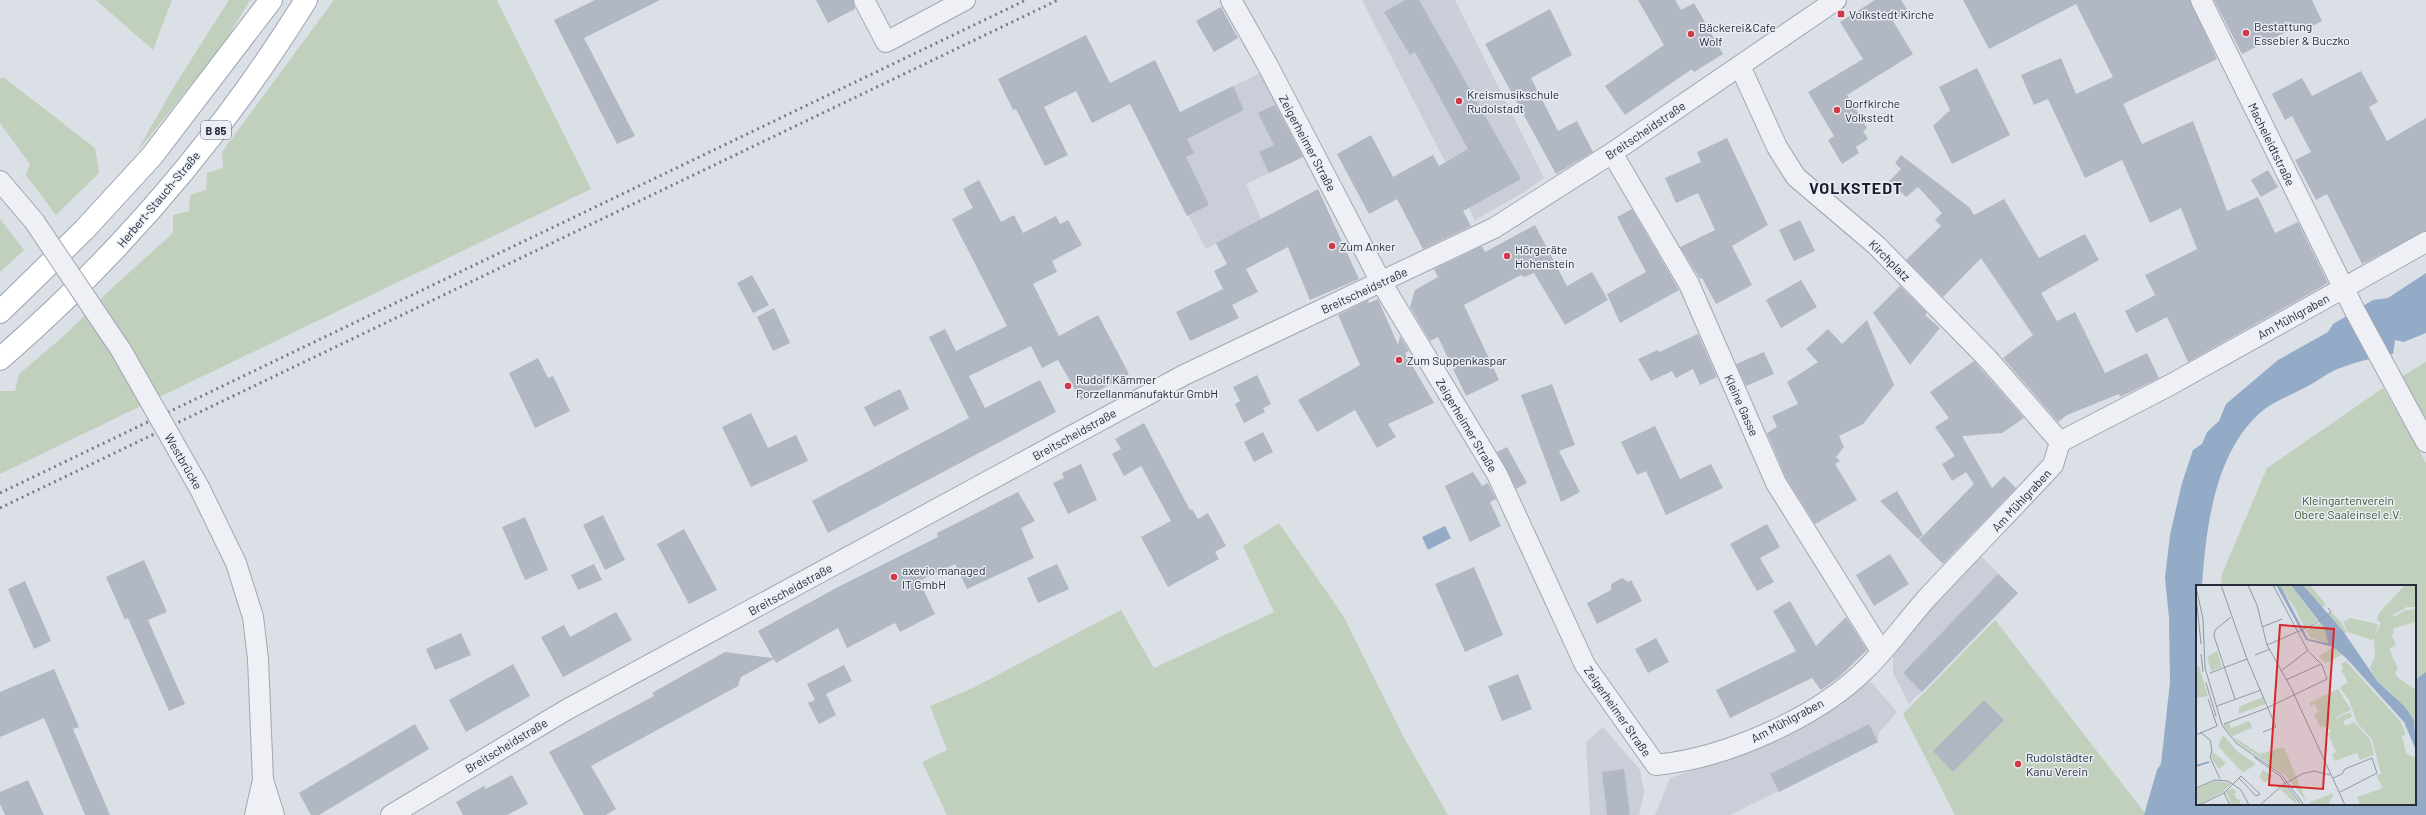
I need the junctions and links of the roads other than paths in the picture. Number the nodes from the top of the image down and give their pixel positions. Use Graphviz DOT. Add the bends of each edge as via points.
graph roads {
  1 [pos="271,0"];
  2 [pos="306,0"];
  3 [pos="864,0"];
  4 [pos="965,0"];
  5 [pos="1231,0"];
  6 [pos="1836,0"];
  7 [pos="2201,0"];
  8 [pos="1740,66"];
  9 [pos="1612,153"];
  10 [pos="0,181"];
  11 [pos="2426,242"];
  12 [pos="1382,282"];
  13 [pos="2343,288"];
  14 [pos="0,312"];
  15 [pos="0,359"];
  16 [pos="2060,442"];
  17 [pos="2426,442"];
  18 [pos="1881,651"];
  19 [pos="1656,766"];
  20 [pos="263,780"];
  21 [pos="255,815"];
  22 [pos="274,815"];
  23 [pos="391,815"];
  1 -- 14 [label="main road, B 85" via="152,156 84,229"];
  2 -- 15 [label="main road, Herbert-Stauch-Straße / B 85" via="232,108 179,178 114,251 41,324"];
  3 -- 4 [label="street" via="886,42"];
  5 -- 12 [label="street, Zeigerheimer Straße"];
  6 -- 8 [label="street, Breitscheidstraße"];
  7 -- 13 [label="street, Macheleidtstraße"];
  8 -- 9 [label="street, Breitscheidstraße"];
  8 -- 16 [label="street, Kirchplatz" via="1777,147 1796,177 1876,245 1987,358"];
  9 -- 12 [label="street, Breitscheidstraße" via="1494,228"];
  9 -- 18 [label="street, Kleine Gasse" via="1689,284 1776,483"];
  10 -- 20 [label="street, Westbrücke, bridge" via="34,221 121,350 200,489 236,563 253,617 258,659"];
  11 -- 13 [label="street, Am Mühlgraben"];
  12 -- 19 [label="street, Zeigerheimer Straße" via="1497,474 1585,665"];
  12 -- 23 [label="street, Breitscheidstraße" via="1154,391 566,710"];
  13 -- 16 [label="street, Am Mühlgraben" via="2170,385"];
  13 -- 17 [label="street, Macheleidtstraße"];
  16 -- 18 [label="street, Am Mühlgraben" via="2053,465"];
  18 -- 19 [label="street, Am Mühlgraben" via="1867,668 1819,706 1759,737 1688,762"];
  20 -- 21 [label="street, Westbrücke"];
  20 -- 22 [label="street, Westbrücke"];
}
